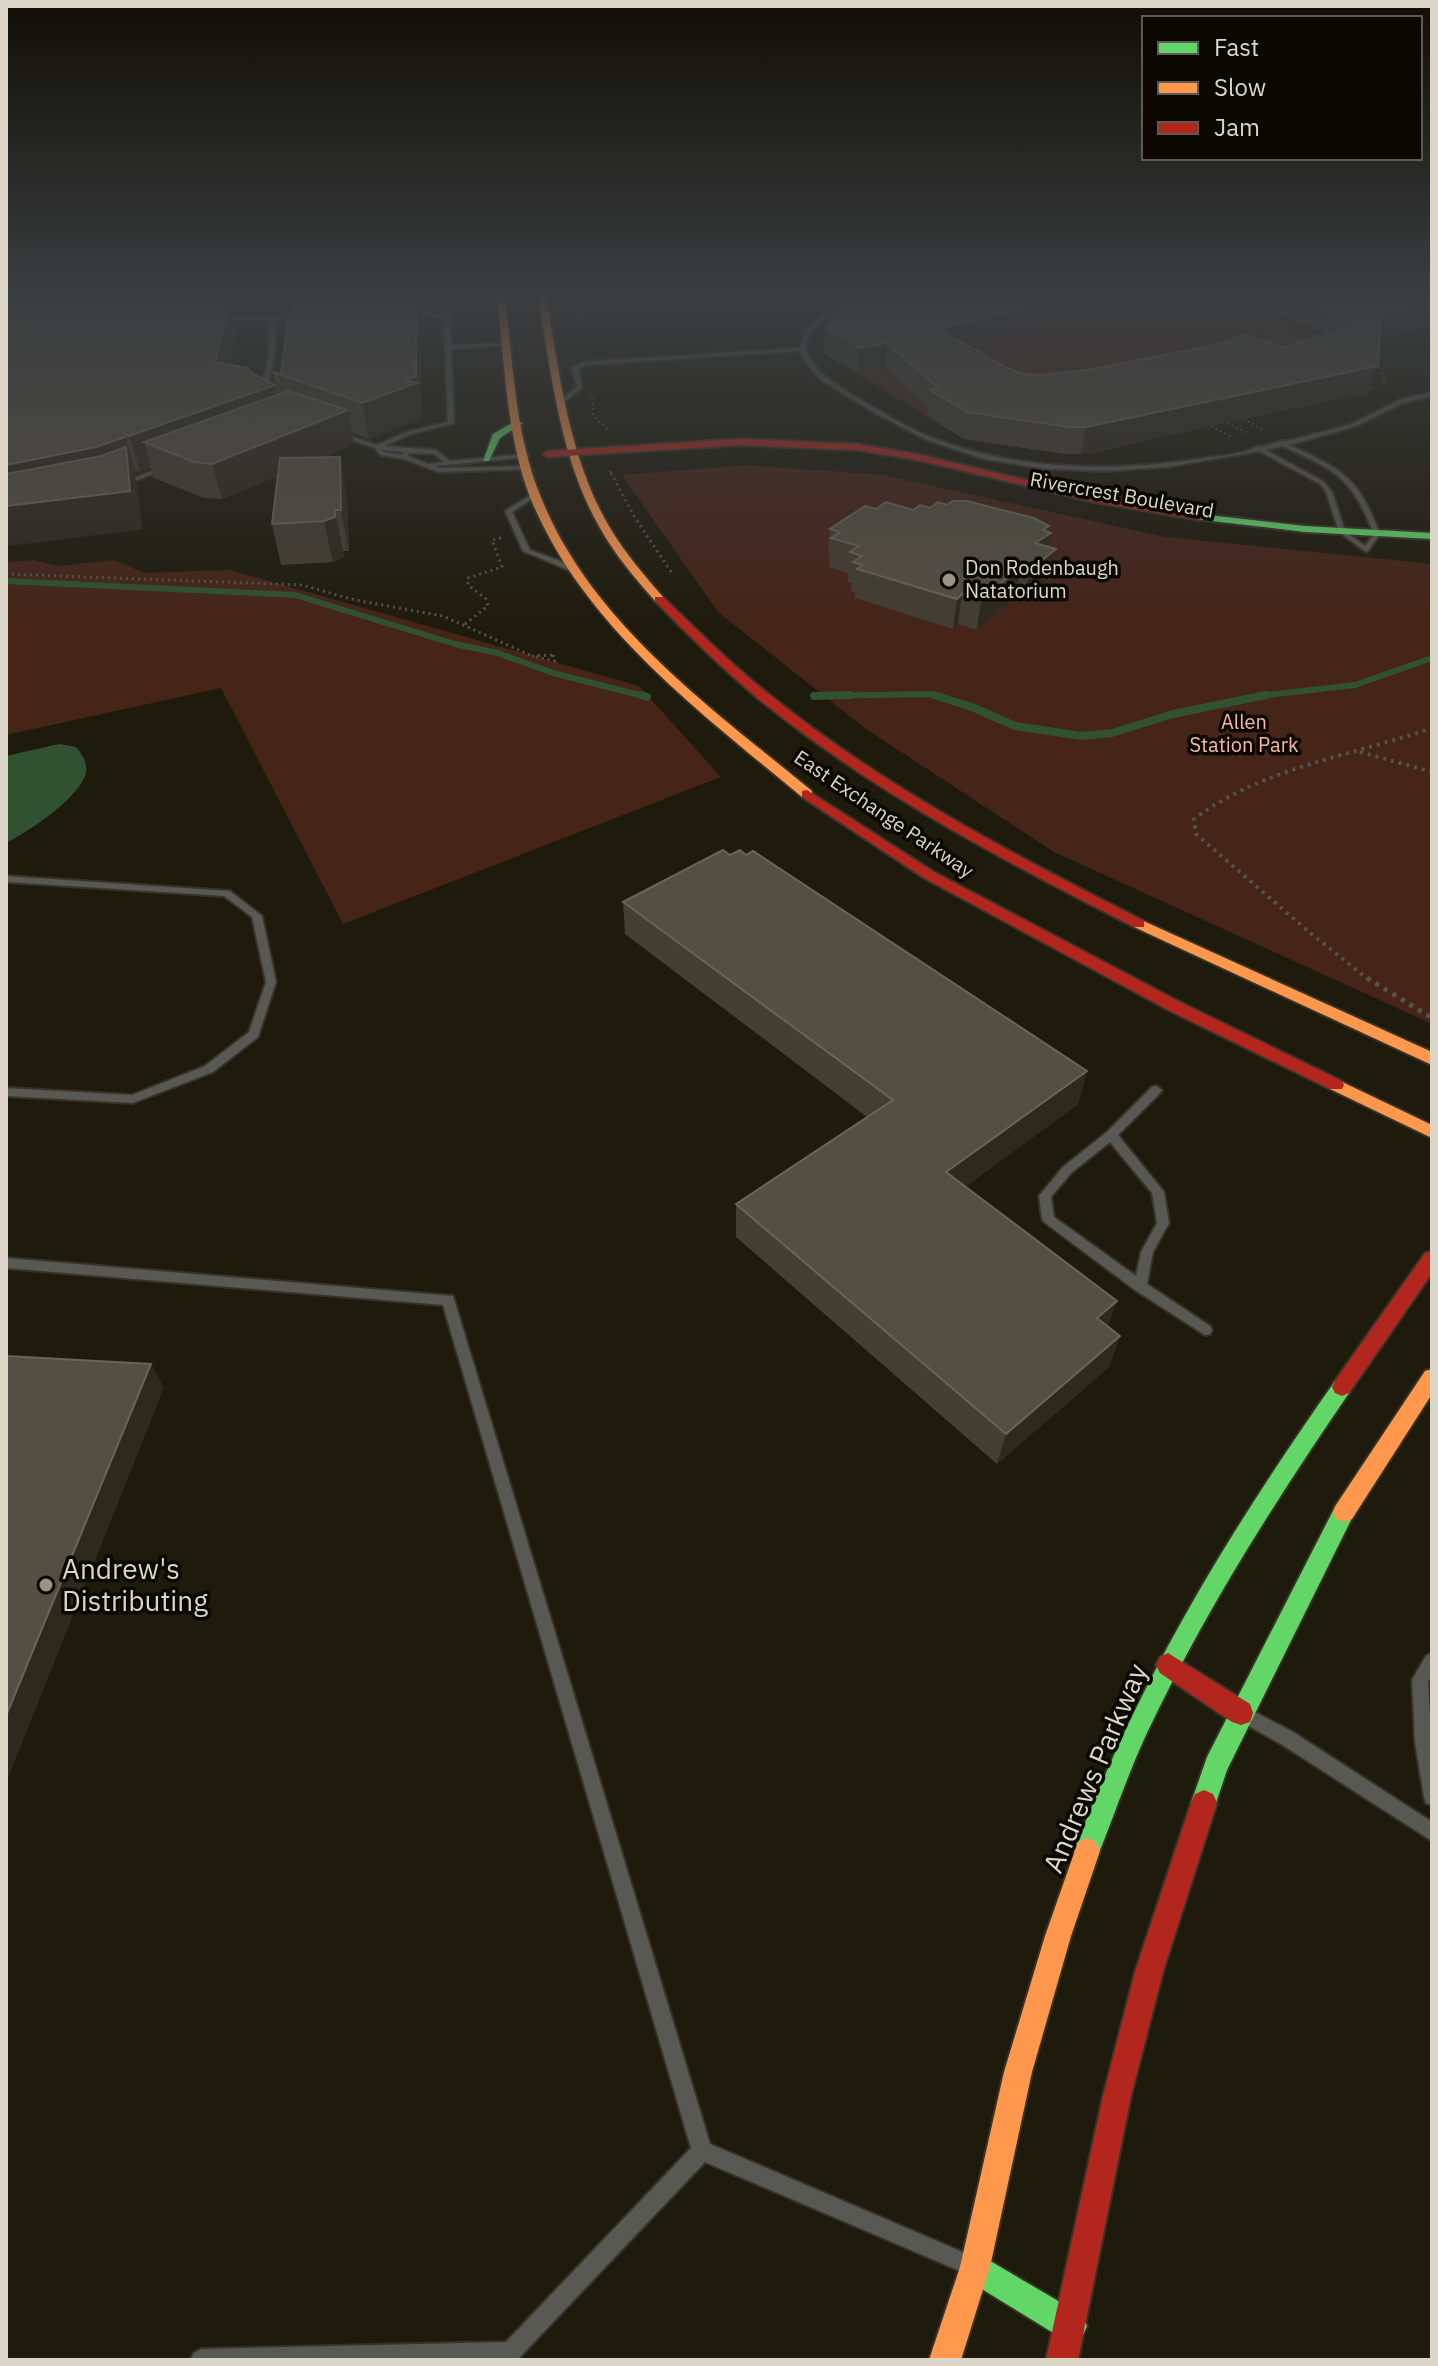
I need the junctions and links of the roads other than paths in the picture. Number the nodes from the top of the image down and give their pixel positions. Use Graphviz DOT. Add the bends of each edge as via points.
graph roads {
  1 [pos="451,408"];
  2 [pos="516,408"];
  3 [pos="564,408"];
  4 [pos="871,408"];
  5 [pos="1386,408"];
  6 [pos="518,423"];
  7 [pos="332,432"];
  8 [pos="1281,443"];
  9 [pos="377,447"];
  10 [pos="1258,448"];
  11 [pos="406,454"];
  12 [pos="574,458"];
  13 [pos="486,459"];
  14 [pos="447,461"];
  15 [pos="527,462"];
  16 [pos="430,465"];
  17 [pos="945,465"];
  18 [pos="167,468"];
  19 [pos="929,476"];
  20 [pos="110,489"];
  21 [pos="535,495"];
  22 [pos="1342,532"];
  23 [pos="1377,534"];
  24 [pos="1432,536"];
  25 [pos="1366,550"];
  26 [pos="1432,553"];
  27 [pos="576,570"];
  28 [pos="6,879"];
  29 [pos="1432,1059"];
  30 [pos="1156,1090"];
  31 [pos="6,1092"];
  32 [pos="1432,1132"];
  33 [pos="1111,1135"];
  34 [pos="1432,1258"];
  35 [pos="6,1263"];
  36 [pos="1140,1286"];
  37 [pos="1205,1330"];
  38 [pos="1432,1377"];
  39 [pos="1432,1661"];
  40 [pos="1168,1665"];
  41 [pos="1241,1713"];
  42 [pos="1432,1797"];
  43 [pos="1432,1832"];
  44 [pos="702,2151"];
  45 [pos="975,2267"];
  46 [pos="1071,2326"];
  47 [pos="201,2360"];
  48 [pos="945,2360"];
  49 [pos="1062,2360"];
  1 -- 9 [label="lane" via="451,423"];
  2 -- 6 [label="main road, East Exchange Parkway"];
  3 -- 12 [label="main road, East Exchange Parkway"];
  4 -- 10 [label="lane" via="931,441 985,457 1050,467 1183,464"];
  5 -- 8 [label="lane" via="1350,426"];
  6 -- 13 [label="main road" via="501,430"];
  6 -- 15 [label="main road, East Exchange Parkway"];
  7 -- 9 [label="lane"];
  8 -- 10 [label="lane"];
  8 -- 23 [label="lane" via="1354,484"];
  9 -- 11 [label="lane" via="382,454"];
  10 -- 22 [label="lane" via="1322,483"];
  11 -- 14 [label="lane" via="436,452"];
  11 -- 16 [label="lane"];
  12 -- 15 [label="main road, Rivercrest Boulevard"];
  12 -- 17 [label="main road, Rivercrest Boulevard" via="710,443 782,442 867,448"];
  12 -- 19 [label="main road, Rivercrest Boulevard" via="770,453 842,459"];
  12 -- 29 [label="main road, East Exchange Parkway" via="602,526 673,614 756,690 867,778 1062,886"];
  13 -- 14 [label="lane, Rivercrest Boulevard"];
  13 -- 15 [label="lane, Rivercrest Boulevard"];
  14 -- 16 [label="lane, Rivercrest Boulevard"];
  15 -- 16 [label="lane, Rivercrest Boulevard" via="467,471"];
  15 -- 21 [label="main road, East Exchange Parkway"];
  17 -- 19 [label="main road"];
  17 -- 22 [label="main road, Rivercrest Boulevard" via="1143,508"];
  18 -- 20 [label="lane"];
  19 -- 25 [label="main road, Rivercrest Boulevard" via="1120,520"];
  21 -- 27 [label="main road, East Exchange Parkway"];
  21 -- 27 [label="lane" via="508,511 527,551"];
  22 -- 23 [label="main road, Rivercrest Boulevard"];
  22 -- 25 [label="lane"];
  23 -- 24 [label="main road, Rivercrest Boulevard"];
  23 -- 25 [label="lane"];
  25 -- 26 [label="main road, Rivercrest Boulevard"];
  27 -- 32 [label="main road, East Exchange Parkway" via="616,622 671,679 943,882 1176,1007"];
  28 -- 31 [label="lane" via="227,893 257,916 271,982 254,1034 209,1069 133,1099"];
  30 -- 33 [label="lane"];
  33 -- 36 [label="lane" via="1158,1192 1163,1223 1147,1252"];
  33 -- 36 [label="lane" via="1067,1170 1045,1196 1048,1219"];
  34 -- 40 [label="main road, Andrews Parkway" via="1265,1496"];
  35 -- 44 [label="lane" via="448,1300"];
  36 -- 37 [label="lane"];
  38 -- 41 [label="main road" via="1330,1536"];
  39 -- 42 [label="lane" via="1420,1680"];
  40 -- 41 [label="main road"];
  40 -- 45 [label="main road, Andrews Parkway" via="1127,1752 1058,1936 1018,2072"];
  41 -- 43 [label="lane"];
  41 -- 46 [label="main road" via="1216,1766 1149,1972 1117,2096"];
  44 -- 45 [label="lane"];
  44 -- 47 [label="lane" via="511,2352"];
  45 -- 46 [label="main road"];
  45 -- 48 [label="main road, Andrews Parkway"];
  46 -- 49 [label="main road"];
}
